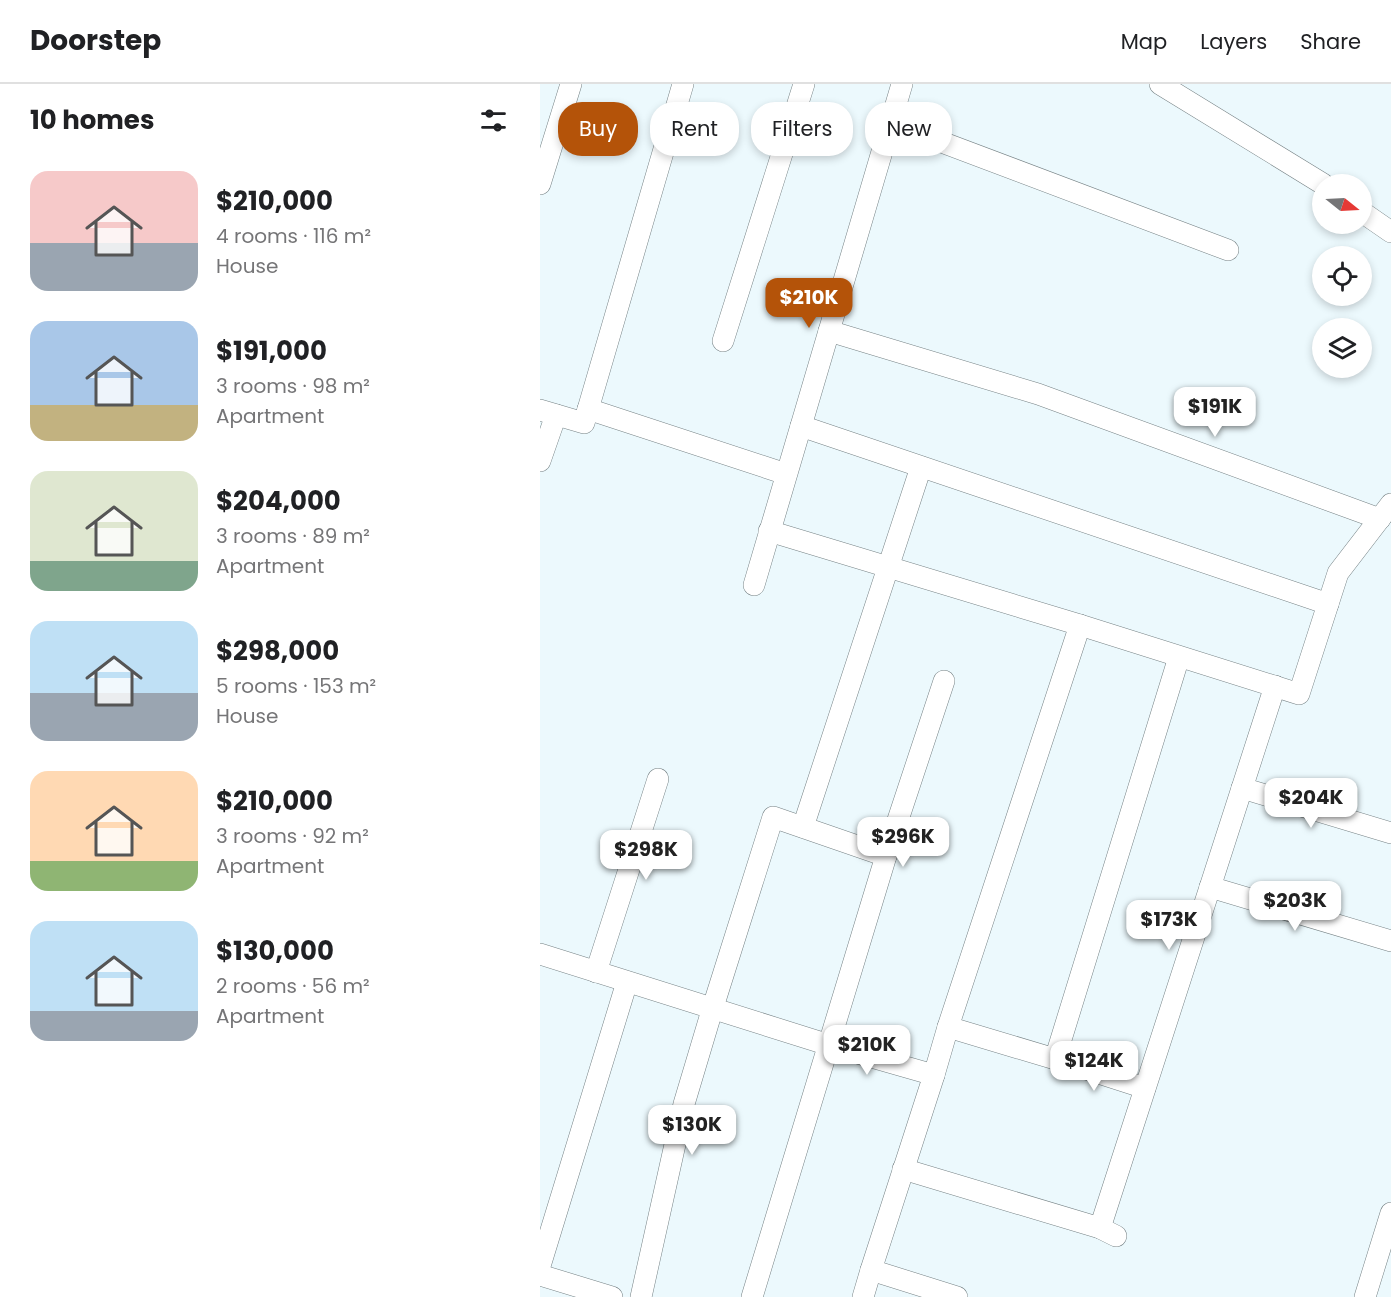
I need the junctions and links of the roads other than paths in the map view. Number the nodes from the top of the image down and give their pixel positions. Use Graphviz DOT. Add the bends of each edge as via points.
graph roads {
  1 [pos="571,84"];
  2 [pos="683,84"];
  3 [pos="804,84"];
  4 [pos="902,84"];
  5 [pos="1160,84"];
  6 [pos="897,102"];
  7 [pos="952,146"];
  8 [pos="881,156"];
  9 [pos="1312,176"];
  10 [pos="540,184"];
  11 [pos="1372,219"];
  12 [pos="1391,232"];
  13 [pos="1228,250"];
  14 [pos="829,331"];
  15 [pos="723,341"];
  16 [pos="588,409"];
  17 [pos="548,412"];
  18 [pos="801,426"];
  19 [pos="540,461"];
  20 [pos="921,467"];
  21 [pos="786,474"];
  22 [pos="1385,511"];
  23 [pos="769,531"];
  24 [pos="888,567"];
  25 [pos="754,585"];
  26 [pos="1328,604"];
  27 [pos="1080,625"];
  28 [pos="1179,657"];
  29 [pos="944,681"];
  30 [pos="1275,686"];
  31 [pos="658,779"];
  32 [pos="1242,788"];
  33 [pos="803,827"];
  34 [pos="1391,833"];
  35 [pos="886,856"];
  36 [pos="1210,887"];
  37 [pos="1391,941"];
  38 [pos="540,954"];
  39 [pos="596,972"];
  40 [pos="627,982"];
  41 [pos="713,1008"];
  42 [pos="948,1027"];
  43 [pos="829,1045"];
  44 [pos="1055,1059"];
  45 [pos="934,1075"];
  46 [pos="1145,1088"];
  47 [pos="903,1169"];
  48 [pos="1391,1213"];
  49 [pos="540,1266"];
  50 [pos="871,1270"];
  51 [pos="540,1275"];
  52 [pos="612,1297"];
  53 [pos="641,1297"];
  54 [pos="752,1297"];
  55 [pos="863,1297"];
  56 [pos="957,1297"];
  57 [pos="1365,1297"];
  1 -- 10 [label="street"];
  2 -- 16 [label="street"];
  3 -- 15 [label="street"];
  4 -- 6 [label="street"];
  5 -- 9 [label="street"];
  7 -- 13 [label="street"];
  8 -- 14 [label="street"];
  11 -- 12 [label="street"];
  14 -- 18 [label="street"];
  14 -- 22 [label="street" via="1038,394"];
  16 -- 17 [label="street" via="584,423"];
  16 -- 21 [label="street"];
  17 -- 19 [label="street"];
  18 -- 20 [label="street"];
  18 -- 21 [label="street"];
  20 -- 24 [label="street"];
  20 -- 26 [label="street"];
  21 -- 23 [label="street"];
  22 -- 26 [label="street" via="1338,573"];
  23 -- 24 [label="street"];
  23 -- 25 [label="street"];
  24 -- 27 [label="street"];
  24 -- 33 [label="street"];
  26 -- 30 [label="street" via="1299,694"];
  27 -- 28 [label="street"];
  27 -- 42 [label="street"];
  28 -- 30 [label="street"];
  28 -- 44 [label="street"];
  29 -- 35 [label="street"];
  30 -- 32 [label="street"];
  31 -- 39 [label="street"];
  32 -- 34 [label="street"];
  32 -- 36 [label="street"];
  33 -- 35 [label="street"];
  33 -- 41 [label="street" via="773,817"];
  35 -- 43 [label="street"];
  36 -- 37 [label="street"];
  36 -- 46 [label="street"];
  38 -- 39 [label="street"];
  39 -- 40 [label="street"];
  40 -- 41 [label="street"];
  40 -- 49 [label="street"];
  41 -- 43 [label="street"];
  41 -- 53 [label="street" via="684,1104"];
  42 -- 44 [label="street"];
  42 -- 45 [label="street"];
  43 -- 45 [label="street"];
  43 -- 54 [label="street"];
  44 -- 46 [label="street"];
  45 -- 47 [label="street"];
  46 -- 47 [label="street" via="1108,1232"];
  47 -- 50 [label="street"];
  48 -- 57 [label="street"];
  50 -- 55 [label="street"];
  50 -- 56 [label="street"];
  51 -- 52 [label="street"];
}
